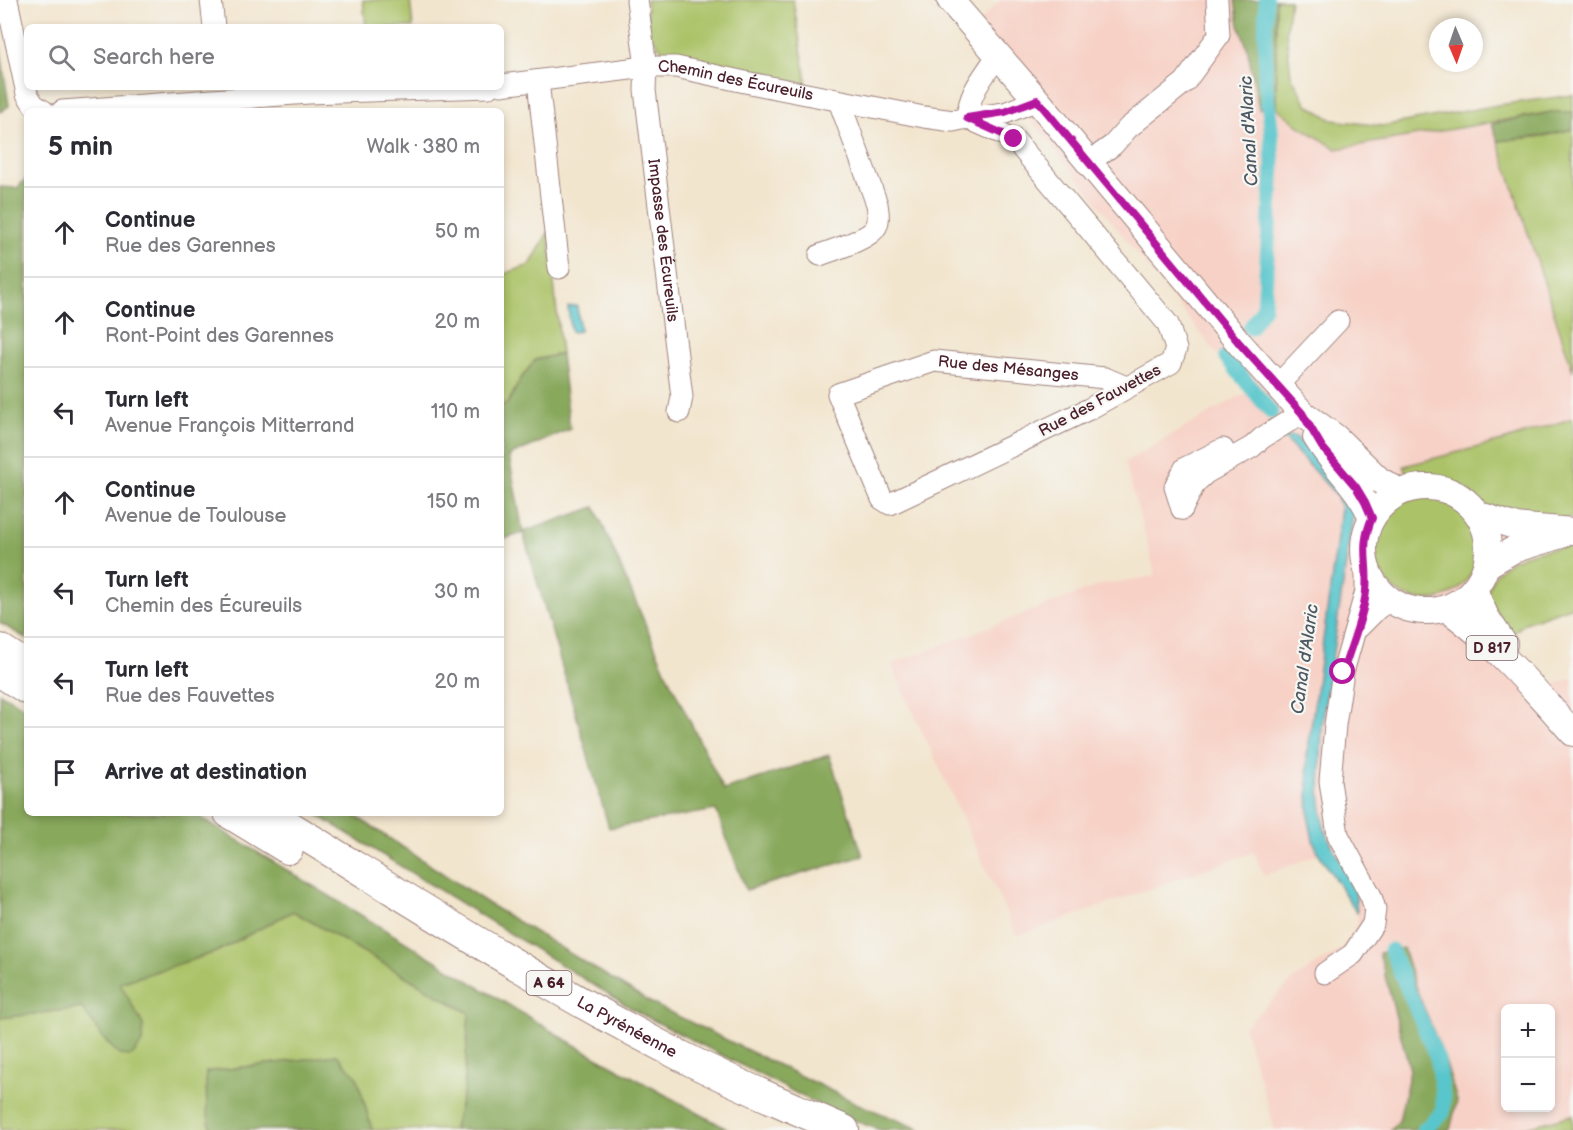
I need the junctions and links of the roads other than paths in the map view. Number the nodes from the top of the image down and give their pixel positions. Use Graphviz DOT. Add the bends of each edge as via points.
graph roads {
  1 [pos="7,0"];
  2 [pos="211,0"];
  3 [pos="637,0"];
  4 [pos="950,0"];
  5 [pos="1217,0"];
  6 [pos="214,24"];
  7 [pos="998,55"];
  8 [pos="646,67"];
  9 [pos="24,80"];
  10 [pos="538,81"];
  11 [pos="504,85"];
  12 [pos="26,90"];
  13 [pos="453,90"];
  14 [pos="222,93"];
  15 [pos="1037,100"];
  16 [pos="839,101"];
  17 [pos="310,102"];
  18 [pos="39,108"];
  19 [pos="89,108"];
  20 [pos="967,118"];
  21 [pos="1089,162"];
  22 [pos="820,255"];
  23 [pos="559,268"];
  24 [pos="1338,321"];
  25 [pos="1277,386"];
  26 [pos="1126,387"];
  27 [pos="679,412"];
  28 [pos="1302,413"];
  29 [pos="1262,438"];
  30 [pos="1400,492"];
  31 [pos="890,504"];
  32 [pos="1480,515"];
  33 [pos="1372,518"];
  34 [pos="1573,531"];
  35 [pos="1487,565"];
  36 [pos="1366,566"];
  37 [pos="1474,590"];
  38 [pos="1391,600"];
  39 [pos="1446,608"];
  40 [pos="1354,633"];
  41 [pos="0,649"];
  42 [pos="24,664"];
  43 [pos="0,672"];
  44 [pos="24,687"];
  45 [pos="1536,691"];
  46 [pos="1573,734"];
  47 [pos="234,816"];
  48 [pos="273,816"];
  49 [pos="1325,973"];
  50 [pos="791,1130"];
  51 [pos="844,1130"];
  1 -- 9 [label="street"];
  2 -- 6 [label="street"];
  3 -- 8 [label="street, Impasse des Écureuils"];
  4 -- 7 [label="main road"];
  5 -- 21 [label="street" via="1219,35 1185,82"];
  7 -- 15 [label="main road"];
  7 -- 20 [label="street" via="972,94"];
  8 -- 10 [label="street, Chemin des Écureuils"];
  8 -- 16 [label="street, Chemin des Écureuils" via="676,66"];
  8 -- 27 [label="street, Impasse des Écureuils" via="645,90 682,397"];
  10 -- 11 [label="street, Chemin des Écureuils"];
  10 -- 23 [label="street"];
  12 -- 18 [label="street"];
  13 -- 17 [label="street"];
  14 -- 17 [label="street"];
  14 -- 19 [label="street"];
  15 -- 20 [label="street, Chemin des Écureuils" via="1005,112"];
  15 -- 21 [label="main road"];
  16 -- 20 [label="street, Chemin des Écureuils" via="953,121"];
  16 -- 22 [label="street" via="879,217 875,229 867,236"];
  20 -- 26 [label="street, Rue des Fauvettes" via="1014,139 1168,324 1176,350 1171,363"];
  21 -- 25 [label="main road"];
  24 -- 25 [label="street"];
  25 -- 28 [label="main road"];
  26 -- 31 [label="street, Rue des Fauvettes" via="1089,409"];
  26 -- 31 [label="street, Rue des Mésanges" via="1105,378 934,361 838,394 882,499"];
  28 -- 29 [label="street"];
  28 -- 30 [label="main road" via="1335,437 1379,480"];
  28 -- 33 [label="main road" via="1322,447 1356,487"];
  30 -- 32 [label="main road" via="1423,486 1449,491"];
  30 -- 33 [label="main road"];
  32 -- 34 [label="main road" via="1514,526"];
  32 -- 35 [label="main road" via="1487,531"];
  33 -- 36 [label="main road" via="1366,532"];
  34 -- 35 [label="main road" via="1513,550"];
  35 -- 37 [label="main road"];
  36 -- 38 [label="main road" via="1373,582"];
  36 -- 40 [label="street" via="1366,591"];
  37 -- 39 [label="main road"];
  37 -- 45 [label="main road, D 817" via="1486,617"];
  38 -- 39 [label="main road" via="1418,610"];
  38 -- 40 [label="street" via="1364,620"];
  39 -- 45 [label="main road, D 817" via="1467,622"];
  40 -- 49 [label="street" via="1343,672 1330,781 1338,835 1376,909 1372,924 1353,954"];
  41 -- 42 [label="highway"];
  43 -- 44 [label="highway"];
  45 -- 46 [label="main road, D 817"];
  47 -- 50 [label="highway, La Pyrénéenne / A 64" via="576,1023 683,1080"];
  48 -- 51 [label="highway, La Pyrénéenne / A 64" via="583,1003 765,1097"];
}
